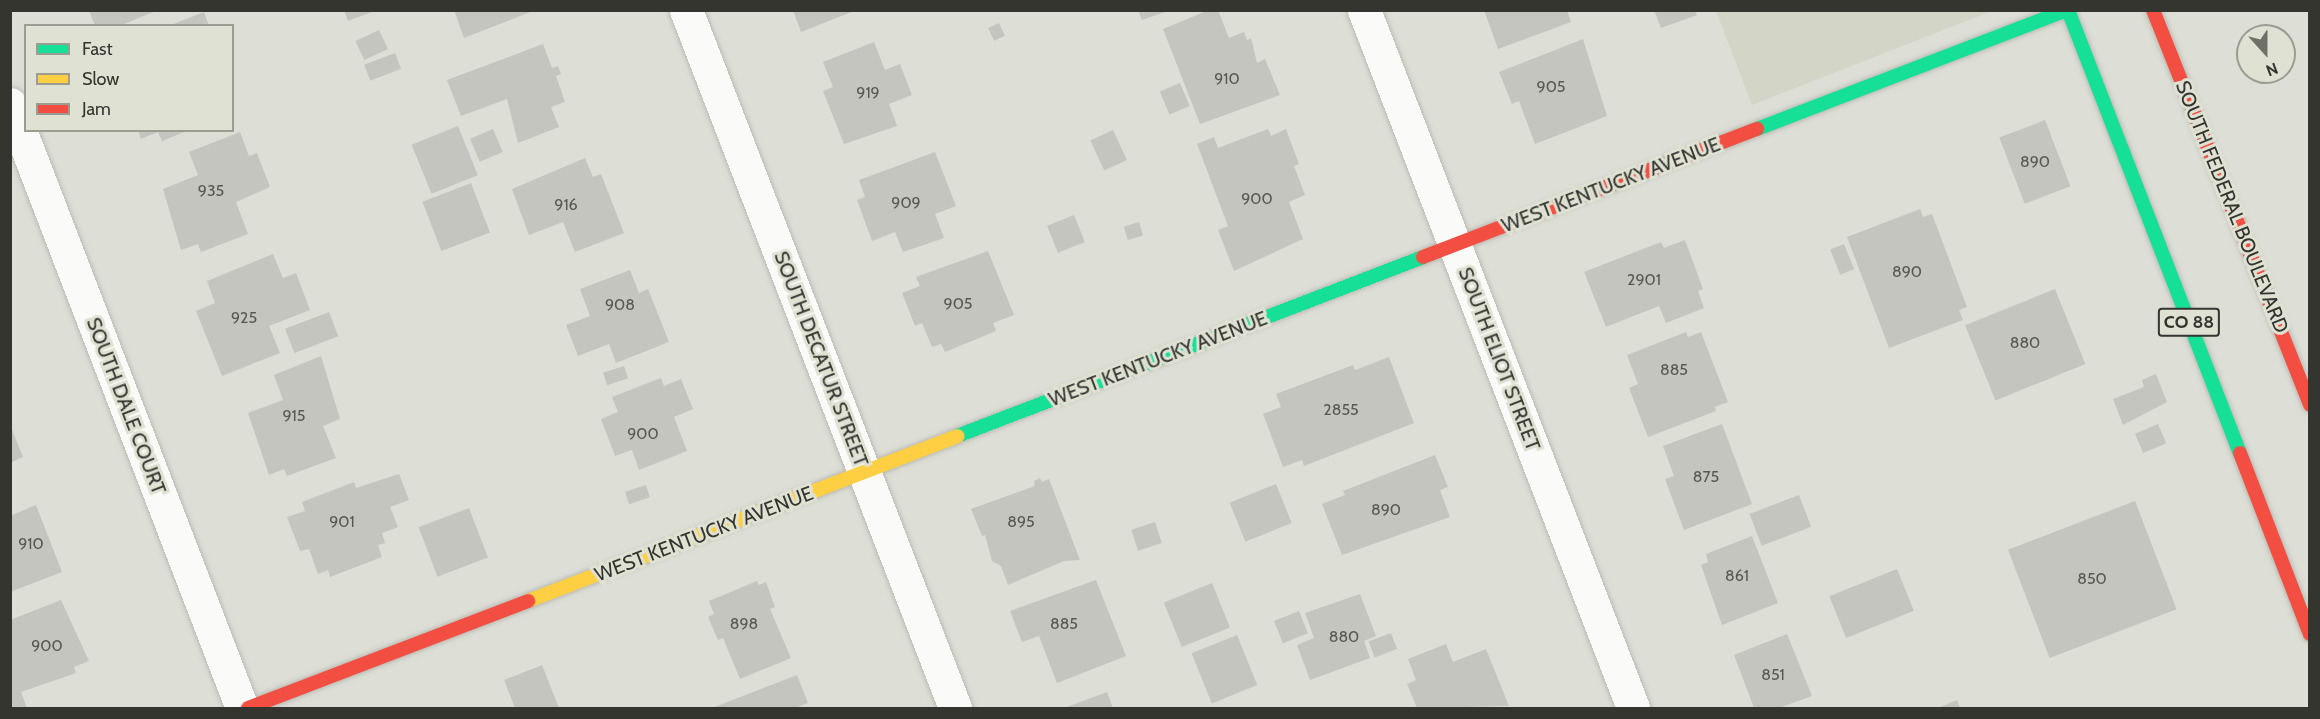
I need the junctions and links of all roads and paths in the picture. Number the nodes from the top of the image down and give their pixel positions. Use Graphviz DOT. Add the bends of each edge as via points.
graph roads {
  1 [pos="686,10"];
  2 [pos="1364,10"];
  3 [pos="2068,10"];
  4 [pos="2153,10"];
  5 [pos="10,104"];
  6 [pos="1455,245"];
  7 [pos="2310,405"];
  8 [pos="864,472"];
  9 [pos="2310,634"];
  10 [pos="242,708"];
  11 [pos="248,708"];
  12 [pos="956,708"];
  13 [pos="1633,708"];
  1 -- 8 [label="street, SOUTH DECATUR STREET"];
  2 -- 6 [label="street, SOUTH ELIOT STREET"];
  3 -- 6 [label="street, WEST KENTUCKY AVENUE"];
  3 -- 9 [label="street, CO 88"];
  4 -- 7 [label="street, SOUTH FEDERAL BOULEVARD"];
  5 -- 10 [label="street, SOUTH DALE COURT"];
  6 -- 8 [label="street, WEST KENTUCKY AVENUE"];
  6 -- 13 [label="street, SOUTH ELIOT STREET"];
  8 -- 11 [label="street, WEST KENTUCKY AVENUE"];
  8 -- 12 [label="street, SOUTH DECATUR STREET"];
}
